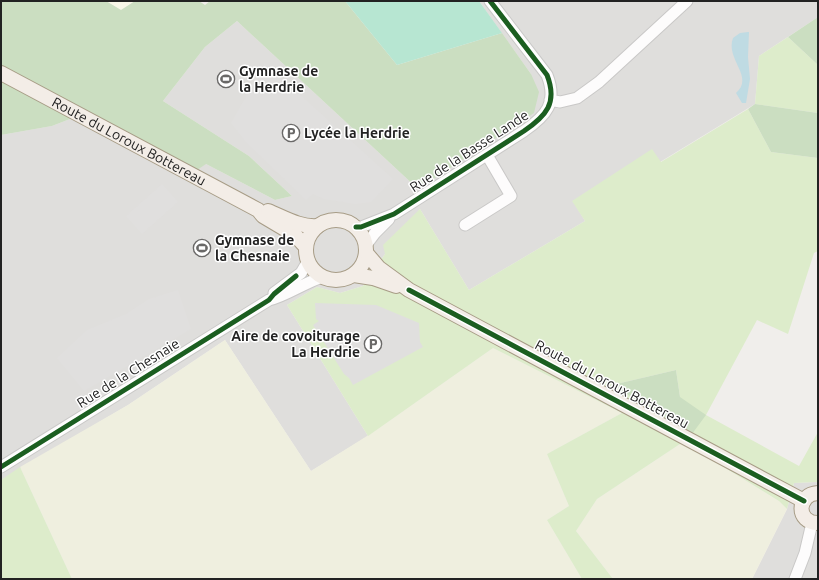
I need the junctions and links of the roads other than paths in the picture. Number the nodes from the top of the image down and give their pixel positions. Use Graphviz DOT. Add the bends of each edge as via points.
graph roads {
  1 [pos="490,1"];
  2 [pos="687,1"];
  3 [pos="1,73"];
  4 [pos="550,100"];
  5 [pos="487,155"];
  6 [pos="258,210"];
  7 [pos="394,214"];
  8 [pos="465,225"];
  9 [pos="318,226"];
  10 [pos="356,227"];
  11 [pos="366,250"];
  12 [pos="307,254"];
  13 [pos="354,275"];
  14 [pos="322,277"];
  15 [pos="409,290"];
  16 [pos="269,300"];
  17 [pos="1,467"];
  18 [pos="818,493"];
  19 [pos="804,501"];
  20 [pos="815,523"];
  21 [pos="795,579"];
  1 -- 4 [label="street, Rue de la Basse Lande" via="546,75 550,84"];
  2 -- 4 [label="street" via="599,82 577,98 567,102"];
  3 -- 6 [label="main road, Route du Loroux Bottereau"];
  4 -- 5 [label="street, Rue de la Basse Lande" via="544,116"];
  5 -- 7 [label="street, Rue de la Basse Lande"];
  5 -- 8 [label="street" via="511,196"];
  6 -- 9 [label="main road, Route du Loroux Bottereau" via="265,210 300,224"];
  6 -- 12 [label="main road, Route du Loroux Bottereau" via="263,216 295,235"];
  7 -- 10 [label="street"];
  7 -- 11 [label="street" via="375,233"];
  9 -- 10 [label="main road" via="325,222 342,220"];
  9 -- 12 [label="main road" via="308,239"];
  10 -- 11 [label="main road" via="361,232"];
  11 -- 13 [label="main road" via="364,262"];
  11 -- 15 [label="main road, Route du Loroux Bottereau" via="379,268"];
  12 -- 14 [label="main road" via="316,273"];
  12 -- 16 [label="street" via="301,273"];
  13 -- 14 [label="main road" via="338,280"];
  13 -- 15 [label="main road, Route du Loroux Bottereau" via="373,278"];
  14 -- 16 [label="street"];
  15 -- 19 [label="main road, Route du Loroux Bottereau"];
  16 -- 17 [label="street, Rue de la Chesnaie"];
  18 -- 19 [label="main road" via="811,494"];
  19 -- 20 [label="main road" via="802,514 808,521"];
  20 -- 21 [label="street"];
}
